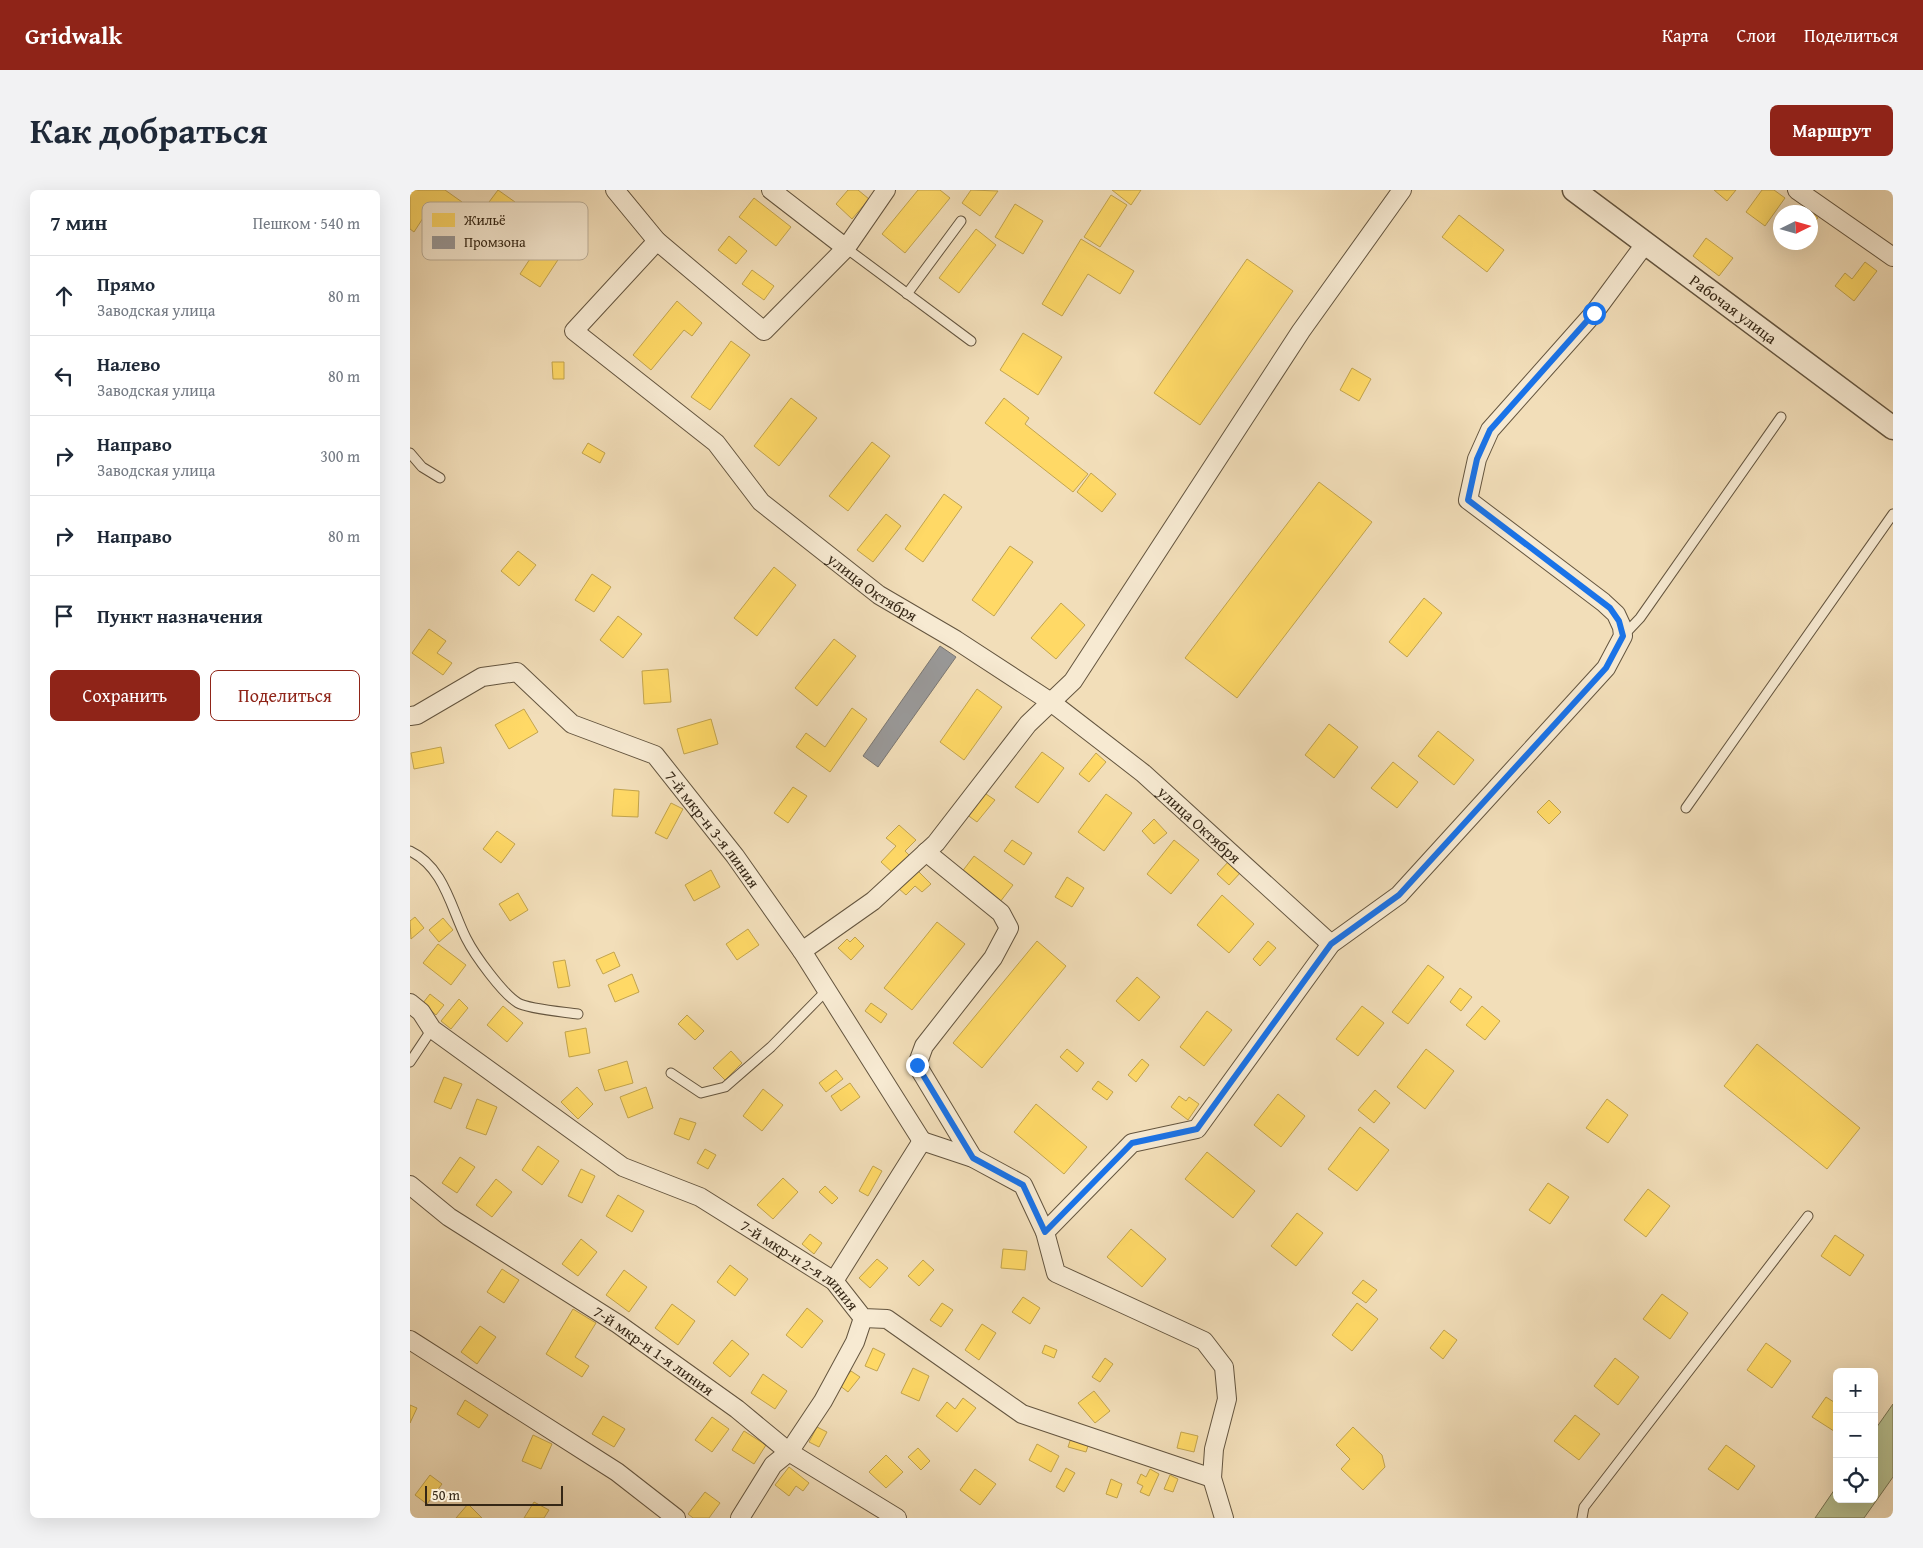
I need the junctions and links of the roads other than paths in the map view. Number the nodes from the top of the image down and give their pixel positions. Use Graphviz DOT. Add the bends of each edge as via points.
graph roads {
  1 [pos="615,190"];
  2 [pos="771,190"];
  3 [pos="886,190"];
  4 [pos="1402,190"];
  5 [pos="1574,190"];
  6 [pos="1797,190"];
  7 [pos="961,221"];
  8 [pos="657,241"];
  9 [pos="1645,244"];
  10 [pos="846,248"];
  11 [pos="1893,257"];
  12 [pos="907,294"];
  13 [pos="971,341"];
  14 [pos="1781,417"];
  15 [pos="1893,428"];
  16 [pos="410,453"];
  17 [pos="440,478"];
  18 [pos="1893,514"];
  19 [pos="1623,636"];
  20 [pos="1051,702"];
  21 [pos="410,716"];
  22 [pos="1686,808"];
  23 [pos="410,851"];
  24 [pos="926,852"];
  25 [pos="1331,944"];
  26 [pos="802,950"];
  27 [pos="827,990"];
  28 [pos="410,1003"];
  29 [pos="578,1014"];
  30 [pos="432,1029"];
  31 [pos="410,1062"];
  32 [pos="671,1073"];
  33 [pos="922,1141"];
  34 [pos="973,1158"];
  35 [pos="410,1185"];
  36 [pos="1808,1216"];
  37 [pos="1045,1232"];
  38 [pos="834,1281"];
  39 [pos="863,1318"];
  40 [pos="410,1340"];
  41 [pos="789,1452"];
  42 [pos="1212,1478"];
  43 [pos="676,1518"];
  44 [pos="740,1518"];
  45 [pos="897,1518"];
  46 [pos="1224,1518"];
  47 [pos="1582,1518"];
  1 -- 8 [label="street"];
  2 -- 10 [label="street"];
  3 -- 10 [label="street"];
  4 -- 20 [label="street" via="1301,331 1073,681"];
  5 -- 9 [label="street, Рабочая улица"];
  6 -- 11 [label="street"];
  7 -- 12 [label="lane"];
  8 -- 10 [label="street" via="764,332"];
  8 -- 20 [label="street, улица Октября" via="574,331 716,443 761,502 879,595"];
  9 -- 15 [label="street, Рабочая улица"];
  9 -- 19 [label="street" via="1594,313 1490,430 1477,459 1468,500 1610,608 1619,621"];
  10 -- 12 [label="lane"];
  12 -- 13 [label="lane"];
  14 -- 19 [label="lane" via="1640,618"];
  16 -- 17 [label="lane"];
  18 -- 22 [label="lane"];
  19 -- 25 [label="street" via="1606,668 1399,895"];
  20 -- 24 [label="street" via="1028,724"];
  20 -- 25 [label="street, улица Октября" via="1143,773"];
  21 -- 26 [label="street, 7-й мкр-н 3-я линия" via="482,677 517,672 572,724 655,755 735,856"];
  23 -- 29 [label="lane" via="419,855 444,884 467,940 505,994 520,1005"];
  24 -- 26 [label="street" via="873,900"];
  24 -- 34 [label="street" via="1001,913 1009,928 993,958 924,1046 917,1065"];
  25 -- 37 [label="street" via="1197,1129 1132,1143"];
  26 -- 27 [label="street, 7-й мкр-н 3-я линия"];
  27 -- 32 [label="lane" via="724,1087 701,1093"];
  27 -- 33 [label="street, 7-й мкр-н 3-я линия"];
  28 -- 30 [label="street, 7-й мкр-н 2-я линия" via="421,1012"];
  30 -- 31 [label="lane"];
  30 -- 38 [label="street, 7-й мкр-н 2-я линия" via="623,1167 700,1197"];
  33 -- 34 [label="street"];
  33 -- 38 [label="street"];
  34 -- 37 [label="street" via="1023,1185"];
  35 -- 41 [label="street, 7-й мкр-н 1-я линия" via="449,1217 625,1330 737,1409"];
  36 -- 47 [label="lane" via="1584,1506"];
  37 -- 42 [label="street" via="1056,1273 1204,1341 1224,1367 1227,1399 1214,1449"];
  38 -- 39 [label="street, 7-й мкр-н 2-я линия"];
  39 -- 41 [label="street" via="856,1342"];
  39 -- 42 [label="street, 7-й мкр-н 2-я линия" via="887,1320 1022,1414"];
  40 -- 43 [label="street" via="617,1472"];
  41 -- 44 [label="street" via="773,1465"];
  41 -- 45 [label="street, 7-й мкр-н 1-я линия"];
  42 -- 46 [label="street"];
}
